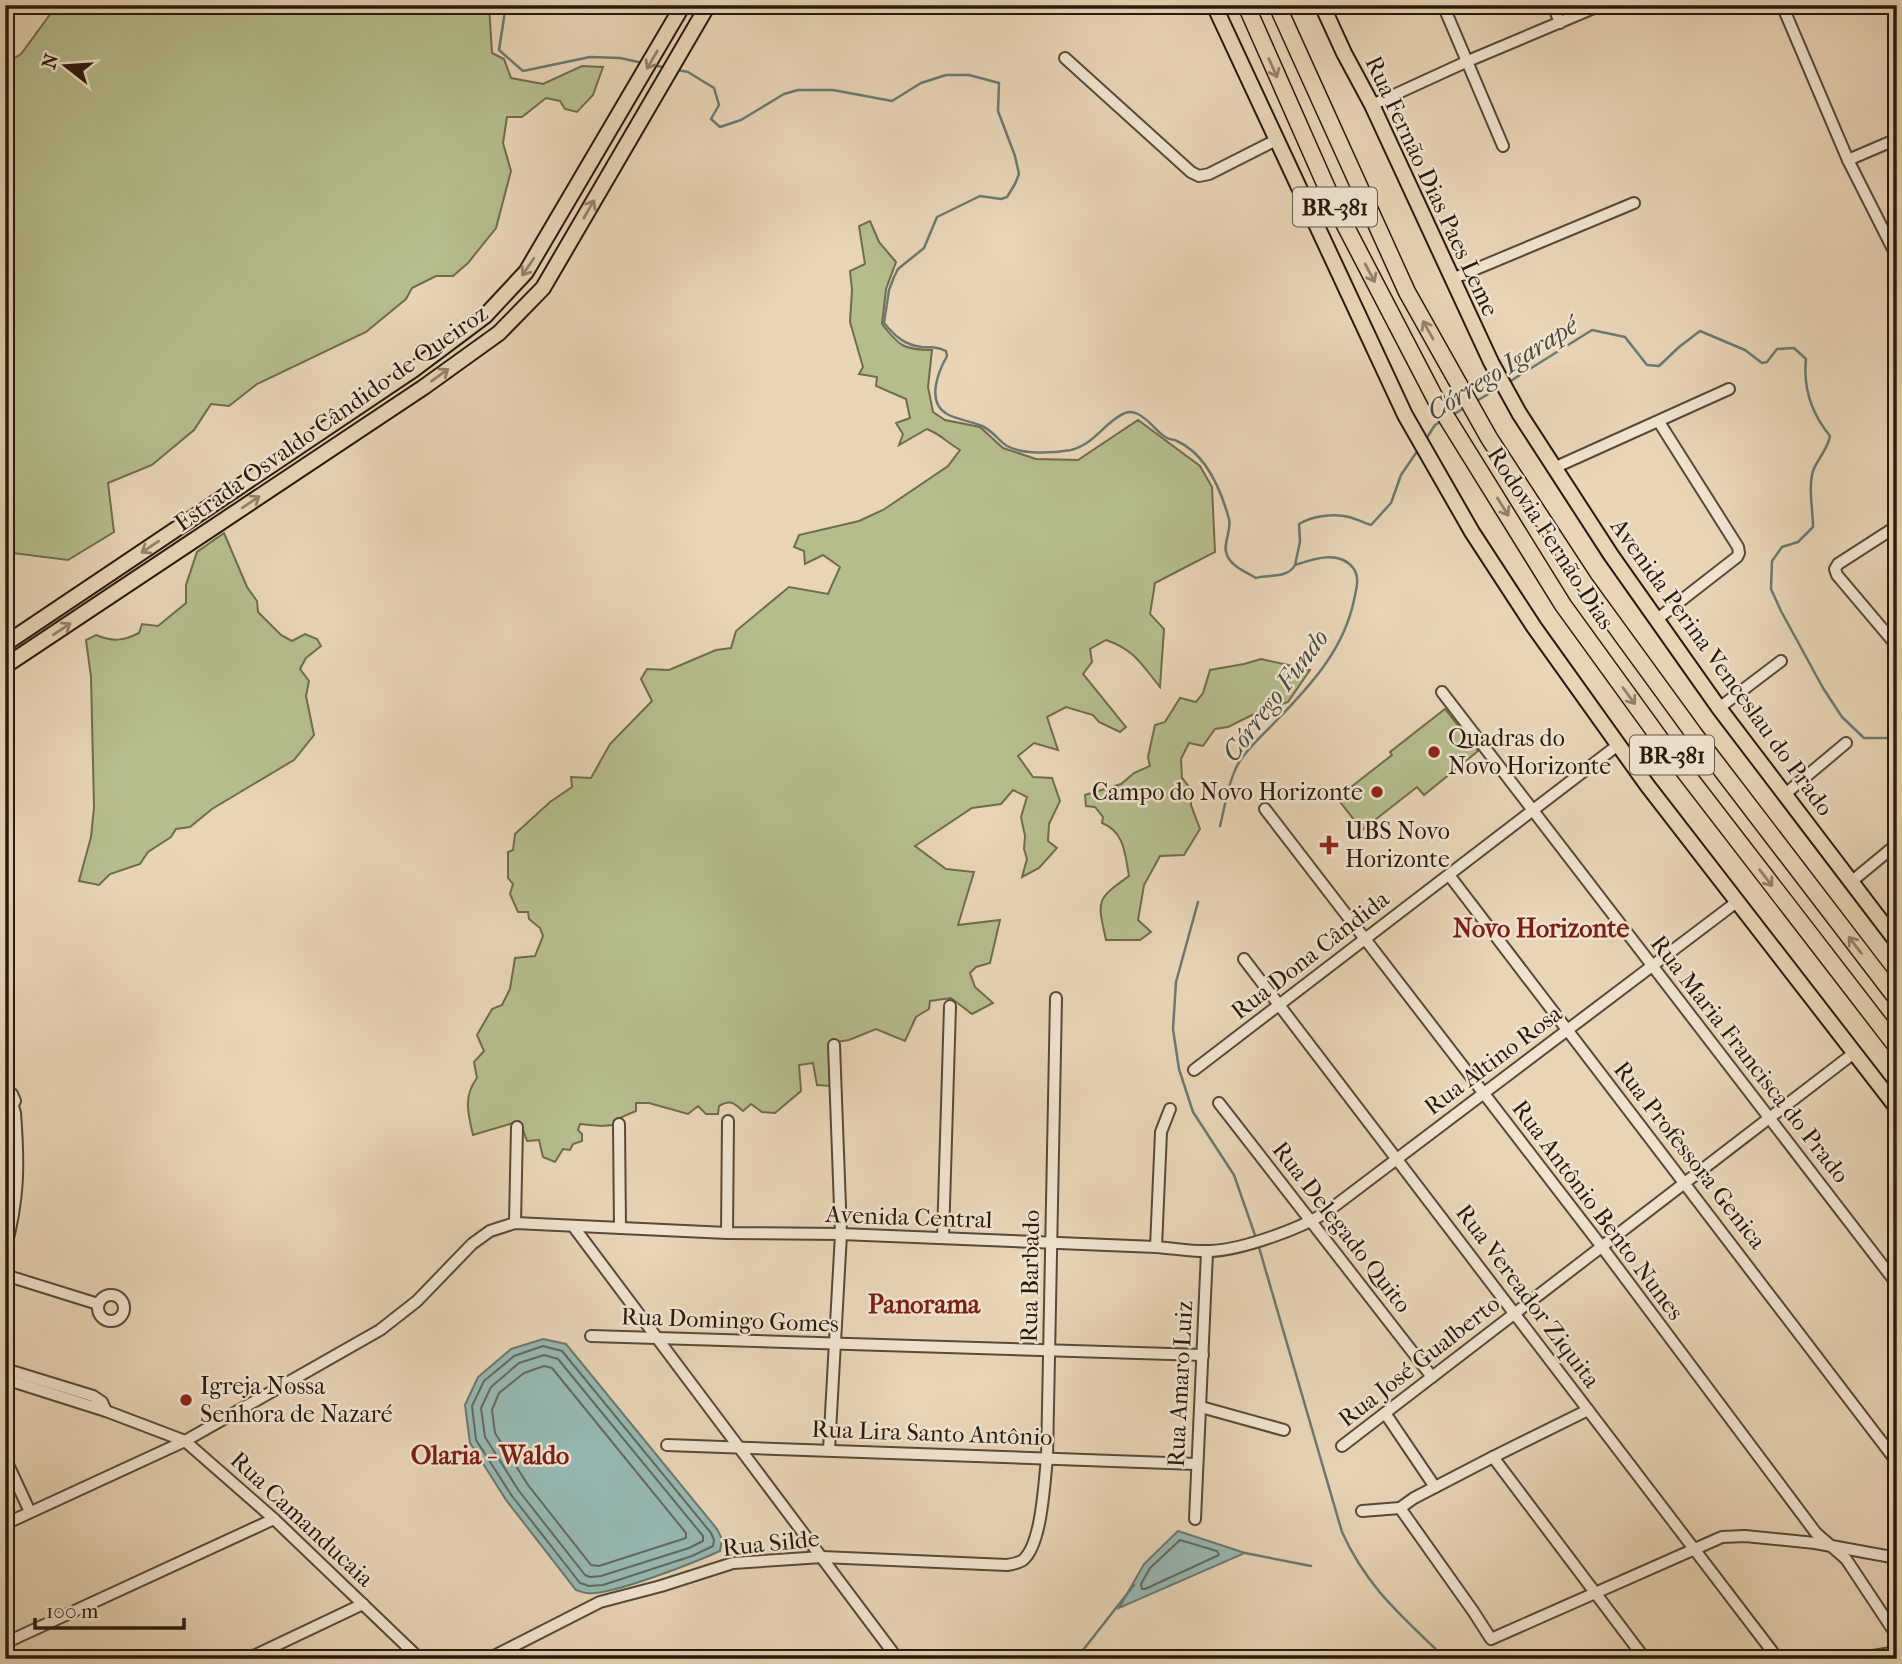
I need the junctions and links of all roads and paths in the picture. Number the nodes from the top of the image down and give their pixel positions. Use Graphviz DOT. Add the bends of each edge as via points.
graph roads {
  1 [pos="683,5"];
  2 [pos="708,5"];
  3 [pos="1214,5"];
  4 [pos="1246,5"];
  5 [pos="1277,5"];
  6 [pos="1288,5"];
  7 [pos="1322,5"];
  8 [pos="1443,5"];
  9 [pos="1553,5"];
  10 [pos="1601,5"];
  11 [pos="1782,5"];
  12 [pos="1560,23"];
  13 [pos="1065,58"];
  14 [pos="1468,61"];
  15 [pos="1372,105"];
  16 [pos="1325,112"];
  17 [pos="1897,139"];
  18 [pos="1276,140"];
  19 [pos="1503,146"];
  20 [pos="1848,160"];
  21 [pos="1634,203"];
  22 [pos="1897,257"];
  23 [pos="1452,279"];
  24 [pos="1729,389"];
  25 [pos="1519,413"];
  26 [pos="1659,422"];
  27 [pos="1556,467"];
  28 [pos="1897,526"];
  29 [pos="1656,620"];
  30 [pos="5,644"];
  31 [pos="1897,646"];
  32 [pos="1781,661"];
  33 [pos="5,667"];
  34 [pos="1442,692"];
  35 [pos="1719,708"];
  36 [pos="1846,743"];
  37 [pos="1618,745"];
  38 [pos="5,751"];
  39 [pos="1784,795"];
  40 [pos="5,800"];
  41 [pos="1265,808"];
  42 [pos="1534,809"];
  43 [pos="1897,844"];
  44 [pos="1449,875"];
  45 [pos="1851,882"];
  46 [pos="1738,901"];
  47 [pos="1365,939"];
  48 [pos="1897,942"];
  49 [pos="1244,959"];
  50 [pos="1652,966"];
  51 [pos="1056,998"];
  52 [pos="1897,999"];
  53 [pos="1279,1005"];
  54 [pos="950,1006"];
  55 [pos="1567,1031"];
  56 [pos="834,1045"];
  57 [pos="1897,1047"];
  58 [pos="1854,1053"];
  59 [pos="1194,1070"];
  60 [pos="6,1088"];
  61 [pos="1483,1094"];
  62 [pos="1219,1103"];
  63 [pos="9,1107"];
  64 [pos="1897,1108"];
  65 [pos="1170,1109"];
  66 [pos="1769,1118"];
  67 [pos="729,1121"];
  68 [pos="619,1124"];
  69 [pos="517,1128"];
  70 [pos="5,1153"];
  71 [pos="1396,1160"];
  72 [pos="1685,1183"];
  73 [pos="5,1207"];
  74 [pos="1312,1222"];
  75 [pos="515,1223"];
  76 [pos="573,1226"];
  77 [pos="620,1228"];
  78 [pos="727,1233"];
  79 [pos="841,1234"];
  80 [pos="943,1238"];
  81 [pos="1052,1244"];
  82 [pos="1243,1245"];
  83 [pos="1156,1247"];
  84 [pos="1602,1247"];
  85 [pos="5,1250"];
  86 [pos="1207,1252"];
  87 [pos="5,1275"];
  88 [pos="1897,1284"];
  89 [pos="98,1304"];
  90 [pos="1516,1313"];
  91 [pos="591,1336"];
  92 [pos="658,1339"];
  93 [pos="834,1344"];
  94 [pos="1051,1351"];
  95 [pos="1203,1355"];
  96 [pos="5,1369"];
  97 [pos="1432,1377"];
  98 [pos="5,1379"];
  99 [pos="1201,1407"];
  100 [pos="1588,1410"];
  101 [pos="106,1411"];
  102 [pos="1385,1413"];
  103 [pos="1284,1430"];
  104 [pos="185,1441"];
  105 [pos="667,1445"];
  106 [pos="1342,1446"];
  107 [pos="738,1447"];
  108 [pos="829,1450"];
  109 [pos="1493,1457"];
  110 [pos="5,1458"];
  111 [pos="1048,1459"];
  112 [pos="1897,1462"];
  113 [pos="1196,1464"];
  114 [pos="1435,1487"];
  115 [pos="1400,1508"];
  116 [pos="1362,1511"];
  117 [pos="30,1512"];
  118 [pos="274,1519"];
  119 [pos="1195,1519"];
  120 [pos="5,1524"];
  121 [pos="1831,1546"];
  122 [pos="1693,1550"];
  123 [pos="1029,1553"];
  124 [pos="822,1557"];
  125 [pos="1897,1558"];
  126 [pos="1596,1593"];
  127 [pos="363,1604"];
  128 [pos="1897,1636"];
  129 [pos="5,1643"];
  130 [pos="1897,1652"];
  131 [pos="894,1654"];
  132 [pos="247,1659"];
  133 [pos="420,1659"];
  134 [pos="488,1659"];
  135 [pos="1645,1659"];
  136 [pos="1778,1659"];
  137 [pos="1856,1659"];
  1 -- 30 [label="main road, Estrada Osvaldo Cândido de Queiroz, one-way" via="526,272 485,316 413,370"];
  33 -- 2 [label="main road, Estrada Osvaldo Cândido de Queiroz, one-way" via="499,333 543,288"];
  3 -- 18 [label="main road"];
  4 -- 57 [label="highway, Rodovia Fernão Dias / BR-381, one-way" via="1334,204 1437,402 1563,605 1671,754"];
  5 -- 16 [label="highway, Rodovia Fernão Dias / BR-381"];
  6 -- 16 [label="highway"];
  7 -- 15 [label="main road, Rua Fernão Dias Paes Leme"];
  8 -- 14 [label="street"];
  9 -- 12 [label="street"];
  10 -- 12 [label="street"];
  11 -- 20 [label="street"];
  12 -- 14 [label="street"];
  13 -- 18 [label="street" via="1199,176"];
  14 -- 15 [label="street"];
  14 -- 19 [label="street"];
  15 -- 23 [label="main road, Rua Fernão Dias Paes Leme"];
  52 -- 16 [label="highway, Rodovia Fernão Dias / BR-381, one-way" via="1686,724 1584,583 1489,438 1407,292"];
  17 -- 20 [label="street"];
  18 -- 37 [label="main road" via="1405,415 1444,484 1534,628"];
  20 -- 22 [label="street"];
  21 -- 23 [label="street"];
  23 -- 25 [label="main road, Rua Fernão Dias Paes Leme"];
  24 -- 26 [label="street"];
  25 -- 27 [label="main road, Avenida Perina Venceslau do Prado"];
  26 -- 27 [label="street"];
  26 -- 29 [label="street" via="1739,552"];
  27 -- 29 [label="main road, Avenida Perina Venceslau do Prado"];
  28 -- 31 [label="street" via="1835,569"];
  29 -- 35 [label="main road, Avenida Perina Venceslau do Prado"];
  32 -- 35 [label="street"];
  34 -- 42 [label="street, Rua Maria Francisca do Prado"];
  35 -- 39 [label="main road, Avenida Perina Venceslau do Prado"];
  36 -- 39 [label="street"];
  37 -- 42 [label="street, Rua Dona Cândida"];
  37 -- 46 [label="main road"];
  38 -- 40 [label="street"];
  39 -- 45 [label="main road, Avenida Perina Venceslau do Prado"];
  41 -- 47 [label="street, Rua Antônio Bento Nunes"];
  42 -- 44 [label="street, Rua Dona Cândida"];
  42 -- 50 [label="street, Rua Maria Francisca do Prado"];
  43 -- 45 [label="street"];
  44 -- 47 [label="street, Rua Dona Cândida"];
  44 -- 55 [label="street, Rua Professora Genica"];
  45 -- 48 [label="main road, Avenida Perina Venceslau do Prado"];
  46 -- 50 [label="street, Rua Altino Rosa"];
  46 -- 58 [label="main road"];
  47 -- 53 [label="street, Rua Dona Cândida"];
  47 -- 61 [label="street, Rua Antônio Bento Nunes"];
  49 -- 53 [label="street, Rua Vereador Ziquita"];
  50 -- 55 [label="street, Rua Altino Rosa"];
  50 -- 66 [label="street, Rua Maria Francisca do Prado"];
  51 -- 81 [label="street, Rua Barbado"];
  53 -- 59 [label="street, Rua Dona Cândida"];
  53 -- 71 [label="street, Rua Vereador Ziquita"];
  54 -- 80 [label="street"];
  55 -- 61 [label="street, Rua Altino Rosa"];
  55 -- 72 [label="street, Rua Professora Genica"];
  56 -- 79 [label="street"];
  58 -- 64 [label="main road"];
  58 -- 66 [label="street, Rua José Gualberto"];
  60 -- 63 [label="street" via="13,1096"];
  61 -- 71 [label="street, Rua Altino Rosa"];
  61 -- 84 [label="street, Rua Antônio Bento Nunes"];
  62 -- 74 [label="street, Rua Delegado Quito"];
  63 -- 85 [label="street" via="15,1113 19,1181"];
  65 -- 83 [label="street" via="1161,1132"];
  66 -- 72 [label="street, Rua José Gualberto"];
  66 -- 88 [label="street, Rua Maria Francisca do Prado"];
  67 -- 78 [label="street"];
  68 -- 77 [label="street"];
  69 -- 75 [label="street"];
  70 -- 73 [label="street"];
  71 -- 74 [label="street, Rua Altino Rosa"];
  71 -- 90 [label="street, Rua Vereador Ziquita"];
  72 -- 84 [label="street, Rua José Gualberto"];
  72 -- 112 [label="street, Rua Professora Genica"];
  74 -- 82 [label="street, Rua Altino Rosa"];
  74 -- 97 [label="street, Rua Delegado Quito"];
  75 -- 76 [label="street, Avenida Central"];
  75 -- 104 [label="street" via="472,1244 417,1301 380,1330"];
  76 -- 77 [label="street, Avenida Central"];
  76 -- 92 [label="street"];
  77 -- 78 [label="street, Avenida Central"];
  78 -- 79 [label="street, Avenida Central"];
  79 -- 80 [label="street, Avenida Central"];
  79 -- 93 [label="street"];
  80 -- 81 [label="street, Avenida Central"];
  81 -- 83 [label="street, Avenida Central"];
  81 -- 94 [label="street, Rua Barbado"];
  82 -- 86 [label="street, Avenida Central"];
  83 -- 86 [label="street, Avenida Central"];
  84 -- 90 [label="street, Rua José Gualberto"];
  84 -- 121 [label="street, Rua Antônio Bento Nunes" via="1816,1533"];
  86 -- 95 [label="street, Rua Amaro Luiz"];
  87 -- 89 [label="street"];
  90 -- 97 [label="street, Rua José Gualberto"];
  90 -- 100 [label="street, Rua Vereador Ziquita"];
  91 -- 92 [label="street, Rua Domingo Gomes"];
  92 -- 93 [label="street, Rua Domingo Gomes"];
  92 -- 107 [label="street"];
  93 -- 94 [label="street, Rua Domingo Gomes"];
  93 -- 108 [label="street"];
  94 -- 95 [label="street, Rua Domingo Gomes"];
  94 -- 111 [label="street, Rua Barbado"];
  95 -- 99 [label="street, Rua Amaro Luiz"];
  96 -- 101 [label="street, Rua Camanducaia" via="93,1396"];
  97 -- 102 [label="street, Rua José Gualberto"];
  98 -- 101 [label="street, Rua Camanducaia"];
  99 -- 103 [label="street"];
  99 -- 113 [label="street, Rua Amaro Luiz"];
  100 -- 109 [label="street"];
  100 -- 122 [label="street, Rua Vereador Ziquita"];
  101 -- 104 [label="street, Rua Camanducaia"];
  102 -- 106 [label="street, Rua José Gualberto"];
  102 -- 114 [label="street"];
  104 -- 117 [label="street"];
  104 -- 118 [label="street, Rua Camanducaia"];
  105 -- 107 [label="street, Rua Lira Santo Antônio"];
  107 -- 108 [label="street, Rua Lira Santo Antônio"];
  107 -- 124 [label="street"];
  108 -- 111 [label="street, Rua Lira Santo Antônio"];
  109 -- 114 [label="street"];
  109 -- 126 [label="street"];
  110 -- 117 [label="street"];
  111 -- 113 [label="street, Rua Lira Santo Antônio"];
  111 -- 123 [label="street, Rua Barbado"];
  113 -- 119 [label="street, Rua Amaro Luiz"];
  114 -- 115 [label="street"];
  115 -- 116 [label="street"];
  115 -- 126 [label="street" via="1490,1639"];
  117 -- 120 [label="street"];
  118 -- 127 [label="street, Rua Camanducaia"];
  118 -- 129 [label="street"];
  121 -- 122 [label="street" via="1733,1536"];
  121 -- 125 [label="street"];
  121 -- 128 [label="street, Rua Antônio Bento Nunes" via="1846,1559"];
  122 -- 126 [label="street"];
  122 -- 136 [label="street, Rua Vereador Ziquita"];
  123 -- 124 [label="street, Rua Silde" via="1021,1562 1007,1565"];
  124 -- 131 [label="street"];
  124 -- 134 [label="street, Rua Silde" via="733,1563 600,1602"];
  126 -- 135 [label="street"];
  127 -- 132 [label="street"];
  127 -- 133 [label="street, Rua Camanducaia"];
  130 -- 137 [label="street"];
}
